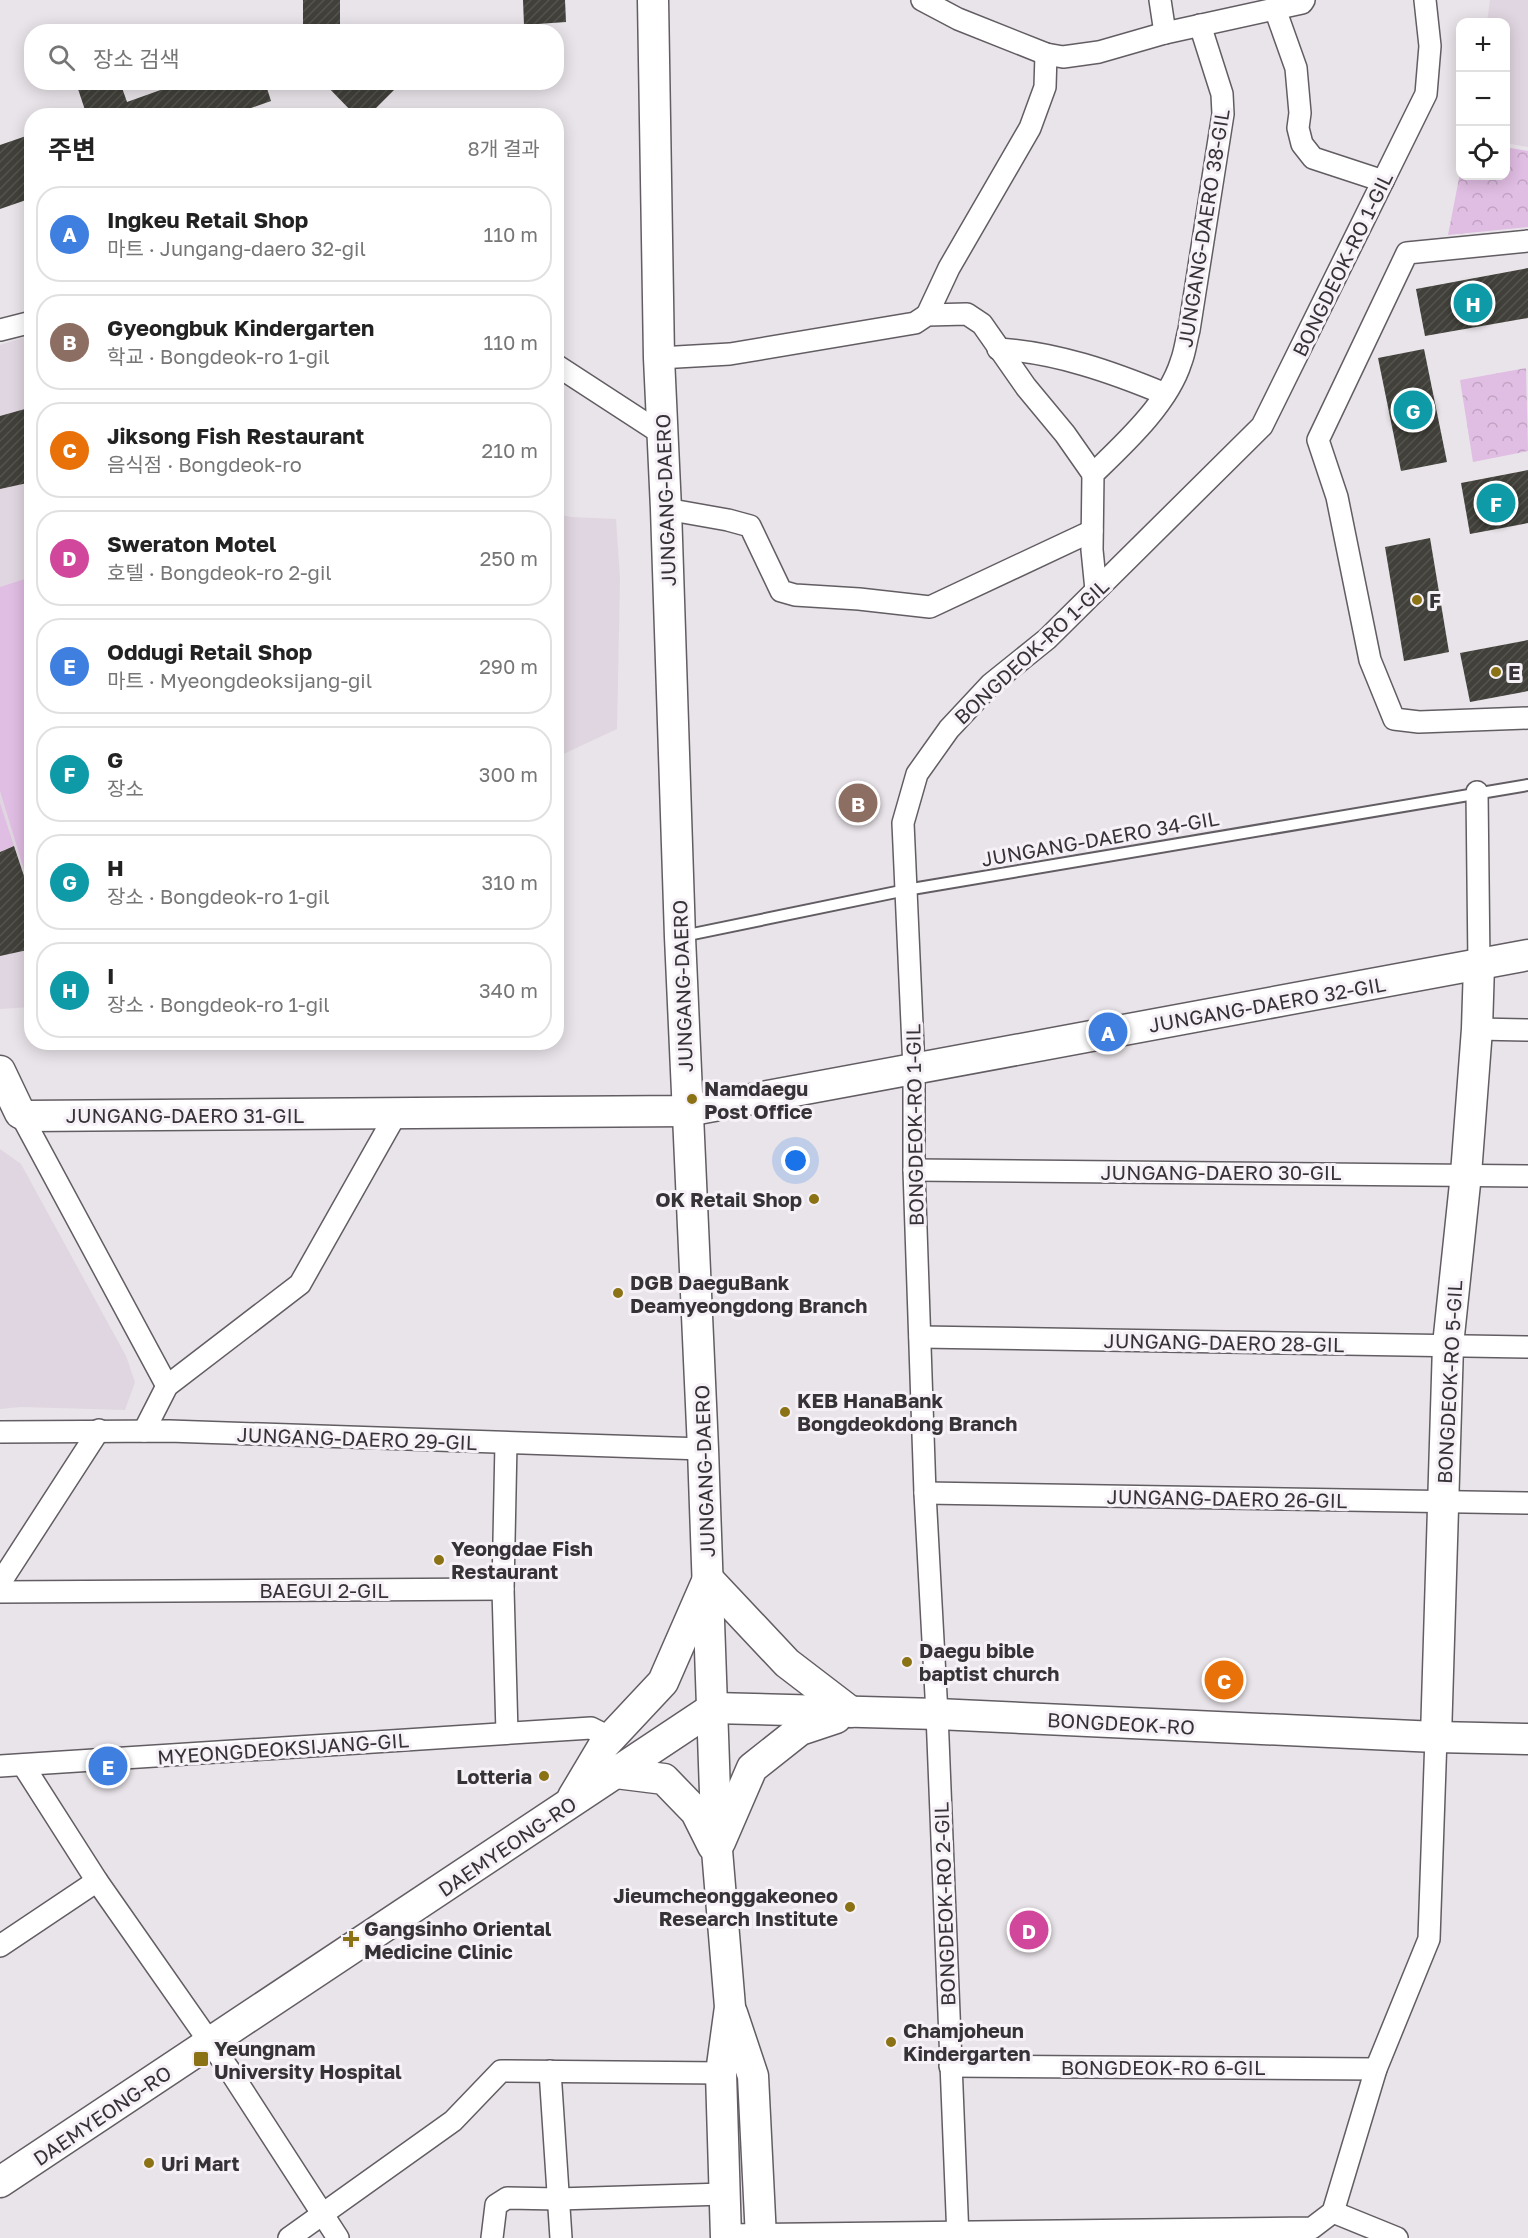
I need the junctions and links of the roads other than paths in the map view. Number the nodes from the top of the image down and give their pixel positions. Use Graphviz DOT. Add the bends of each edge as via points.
graph roads {
  1 [pos="653,0"];
  2 [pos="922,0"];
  3 [pos="1160,0"];
  4 [pos="1304,0"];
  5 [pos="1425,0"];
  6 [pos="1275,9"];
  7 [pos="1200,25"];
  8 [pos="1165,33"];
  9 [pos="1046,54"];
  10 [pos="1383,182"];
  11 [pos="1528,241"];
  12 [pos="927,315"];
  13 [pos="24,324"];
  14 [pos="0,330"];
  15 [pos="998,349"];
  16 [pos="659,357"];
  17 [pos="564,370"];
  18 [pos="1165,394"];
  19 [pos="662,434"];
  20 [pos="1093,474"];
  21 [pos="666,509"];
  22 [pos="1092,531"];
  23 [pos="1096,590"];
  24 [pos="1528,718"];
  25 [pos="1528,785"];
  26 [pos="1477,792"];
  27 [pos="906,890"];
  28 [pos="680,937"];
  29 [pos="1528,955"];
  30 [pos="1479,965"];
  31 [pos="1477,1029"];
  32 [pos="1528,1030"];
  33 [pos="914,1069"];
  34 [pos="0,1071"];
  35 [pos="687,1111"];
  36 [pos="20,1113"];
  37 [pos="396,1114"];
  38 [pos="914,1170"];
  39 [pos="1466,1174"];
  40 [pos="1528,1176"];
  41 [pos="920,1337"];
  42 [pos="1448,1345"];
  43 [pos="1528,1347"];
  44 [pos="167,1386"];
  45 [pos="99,1430"];
  46 [pos="144,1431"];
  47 [pos="0,1432"];
  48 [pos="507,1443"];
  49 [pos="703,1449"];
  50 [pos="925,1493"];
  51 [pos="1443,1502"];
  52 [pos="1528,1503"];
  53 [pos="708,1579"];
  54 [pos="0,1583"];
  55 [pos="503,1589"];
  56 [pos="0,1592"];
  57 [pos="713,1708"];
  58 [pos="853,1712"];
  59 [pos="937,1714"];
  60 [pos="507,1733"];
  61 [pos="1436,1737"];
  62 [pos="610,1738"];
  63 [pos="1528,1739"];
  64 [pos="23,1765"];
  65 [pos="0,1766"];
  66 [pos="616,1773"];
  67 [pos="568,1805"];
  68 [pos="717,1853"];
  69 [pos="97,1881"];
  70 [pos="0,1946"];
  71 [pos="730,2007"];
  72 [pos="209,2043"];
  73 [pos="950,2066"];
  74 [pos="1376,2069"];
  75 [pos="550,2071"];
  76 [pos="721,2073"];
  77 [pos="0,2182"];
  78 [pos="724,2194"];
  79 [pos="558,2199"];
  80 [pos="1333,2212"];
  81 [pos="324,2215"];
  82 [pos="1210,2234"];
  83 [pos="958,2235"];
  84 [pos="726,2236"];
  85 [pos="761,2236"];
  86 [pos="290,2238"];
  87 [pos="338,2238"];
  88 [pos="492,2238"];
  89 [pos="561,2238"];
  90 [pos="1397,2238"];
  1 -- 16 [label="main road, JUNGANG-DAERO"];
  2 -- 9 [label="street" via="958,19"];
  3 -- 8 [label="street"];
  4 -- 6 [label="street"];
  5 -- 10 [label="street, BONGDEOK-RO 1-GIL" via="1430,46 1426,94"];
  6 -- 7 [label="street"];
  6 -- 10 [label="street" via="1296,68 1302,144 1313,158"];
  7 -- 8 [label="street"];
  7 -- 18 [label="street, JUNGANG-DAERO 38-GIL" via="1222,94 1223,114 1189,330 1181,364"];
  8 -- 9 [label="street" via="1099,51 1063,57"];
  9 -- 12 [label="street" via="1045,87 1030,128"];
  10 -- 23 [label="street, BONGDEOK-RO 1-GIL" via="1262,426"];
  11 -- 24 [label="street" via="1407,253 1318,440 1337,497 1370,660 1394,719 1419,722"];
  12 -- 15 [label="street" via="966,314 982,324"];
  12 -- 16 [label="street" via="915,322 730,354"];
  13 -- 14 [label="street"];
  15 -- 18 [label="street" via="1027,350 1087,366"];
  15 -- 20 [label="street"];
  16 -- 19 [label="main road, JUNGANG-DAERO"];
  17 -- 19 [label="street"];
  18 -- 20 [label="street, JUNGANG-DAERO 38-GIL"];
  19 -- 21 [label="main road, JUNGANG-DAERO"];
  20 -- 22 [label="street"];
  21 -- 22 [label="street" via="750,526 781,591 930,607"];
  21 -- 28 [label="main road, JUNGANG-DAERO"];
  22 -- 23 [label="street"];
  23 -- 27 [label="street, BONGDEOK-RO 1-GIL" via="1047,639 991,684 949,729 917,774 903,824"];
  25 -- 26 [label="lane, JUNGANG-DAERO 34-GIL"];
  26 -- 27 [label="lane, JUNGANG-DAERO 34-GIL"];
  26 -- 30 [label="street, BONGDEOK-RO 5-GIL"];
  27 -- 28 [label="lane, JUNGANG-DAERO 34-GIL"];
  27 -- 33 [label="street, BONGDEOK-RO 1-GIL"];
  28 -- 35 [label="main road, JUNGANG-DAERO"];
  29 -- 30 [label="main road, JUNGANG-DAERO 32-GIL"];
  30 -- 31 [label="main road, BONGDEOK-RO 5-GIL"];
  30 -- 33 [label="main road, JUNGANG-DAERO 32-GIL"];
  31 -- 32 [label="street"];
  31 -- 39 [label="main road, BONGDEOK-RO 5-GIL"];
  33 -- 35 [label="main road, JUNGANG-DAERO 32-GIL"];
  33 -- 38 [label="street, BONGDEOK-RO 1-GIL"];
  34 -- 36 [label="main road"];
  35 -- 37 [label="main road, JUNGANG-DAERO 31-GIL"];
  35 -- 49 [label="main road, JUNGANG-DAERO"];
  36 -- 37 [label="main road, JUNGANG-DAERO 31-GIL"];
  36 -- 44 [label="street"];
  37 -- 44 [label="street" via="300,1284"];
  38 -- 39 [label="street, JUNGANG-DAERO 30-GIL"];
  38 -- 41 [label="street, BONGDEOK-RO 1-GIL"];
  39 -- 40 [label="street, JUNGANG-DAERO 30-GIL"];
  39 -- 42 [label="main road, BONGDEOK-RO 5-GIL"];
  41 -- 42 [label="street, JUNGANG-DAERO 28-GIL"];
  41 -- 50 [label="street, BONGDEOK-RO 1-GIL"];
  42 -- 43 [label="street, JUNGANG-DAERO 28-GIL"];
  42 -- 51 [label="main road, BONGDEOK-RO 5-GIL"];
  44 -- 46 [label="street"];
  45 -- 46 [label="street, JUNGANG-DAERO 29-GIL"];
  45 -- 47 [label="street, JUNGANG-DAERO 29-GIL"];
  45 -- 54 [label="street"];
  46 -- 48 [label="street, JUNGANG-DAERO 29-GIL"];
  48 -- 49 [label="street, JUNGANG-DAERO 29-GIL"];
  48 -- 55 [label="street"];
  49 -- 53 [label="main road, JUNGANG-DAERO"];
  50 -- 51 [label="street, JUNGANG-DAERO 26-GIL"];
  50 -- 59 [label="street, BONGDEOK-RO 1-GIL"];
  51 -- 52 [label="street, JUNGANG-DAERO 26-GIL"];
  51 -- 61 [label="main road, BONGDEOK-RO 5-GIL"];
  53 -- 57 [label="main road, JUNGANG-DAERO"];
  53 -- 58 [label="main road" via="787,1663"];
  53 -- 62 [label="main road" via="663,1682"];
  55 -- 56 [label="street, BAEGUI 2-GIL"];
  55 -- 60 [label="street"];
  57 -- 58 [label="main road, BONGDEOK-RO"];
  57 -- 66 [label="main road, DAEMYEONG-RO"];
  57 -- 68 [label="main road, JUNGANG-DAERO"];
  58 -- 59 [label="main road, BONGDEOK-RO"];
  58 -- 68 [label="main road" via="800,1730 753,1768"];
  59 -- 61 [label="main road, BONGDEOK-RO"];
  59 -- 73 [label="street, BONGDEOK-RO 2-GIL"];
  60 -- 62 [label="street, MYEONGDEOKSIJANG-GIL" via="591,1728"];
  60 -- 64 [label="street, MYEONGDEOKSIJANG-GIL"];
  61 -- 63 [label="main road, BONGDEOK-RO"];
  61 -- 74 [label="street" via="1429,1939"];
  62 -- 67 [label="main road"];
  64 -- 65 [label="street, MYEONGDEOKSIJANG-GIL"];
  64 -- 69 [label="street"];
  66 -- 67 [label="main road, DAEMYEONG-RO"];
  66 -- 68 [label="main road" via="664,1779 696,1812"];
  67 -- 72 [label="main road, DAEMYEONG-RO"];
  68 -- 71 [label="main road, JUNGANG-DAERO"];
  69 -- 70 [label="street"];
  69 -- 72 [label="street"];
  71 -- 76 [label="main road, JUNGANG-DAERO"];
  71 -- 85 [label="main road, JUNGANG-DAERO" via="753,2076"];
  72 -- 77 [label="main road, DAEMYEONG-RO"];
  72 -- 81 [label="street"];
  73 -- 74 [label="street, BONGDEOK-RO 6-GIL"];
  73 -- 83 [label="street, BONGDEOK-RO 2-GIL"];
  74 -- 80 [label="street"];
  75 -- 76 [label="street"];
  75 -- 79 [label="street"];
  75 -- 81 [label="street" via="501,2071 453,2121"];
  76 -- 78 [label="main road, JUNGANG-DAERO"];
  78 -- 79 [label="street"];
  78 -- 84 [label="main road, JUNGANG-DAERO"];
  79 -- 88 [label="street" via="507,2198 496,2205"];
  79 -- 89 [label="street"];
  80 -- 82 [label="street" via="1312,2228"];
  80 -- 90 [label="street"];
  81 -- 86 [label="street"];
  81 -- 87 [label="street"];
  82 -- 83 [label="street"];
  83 -- 85 [label="street"];
  84 -- 85 [label="street"];
}
